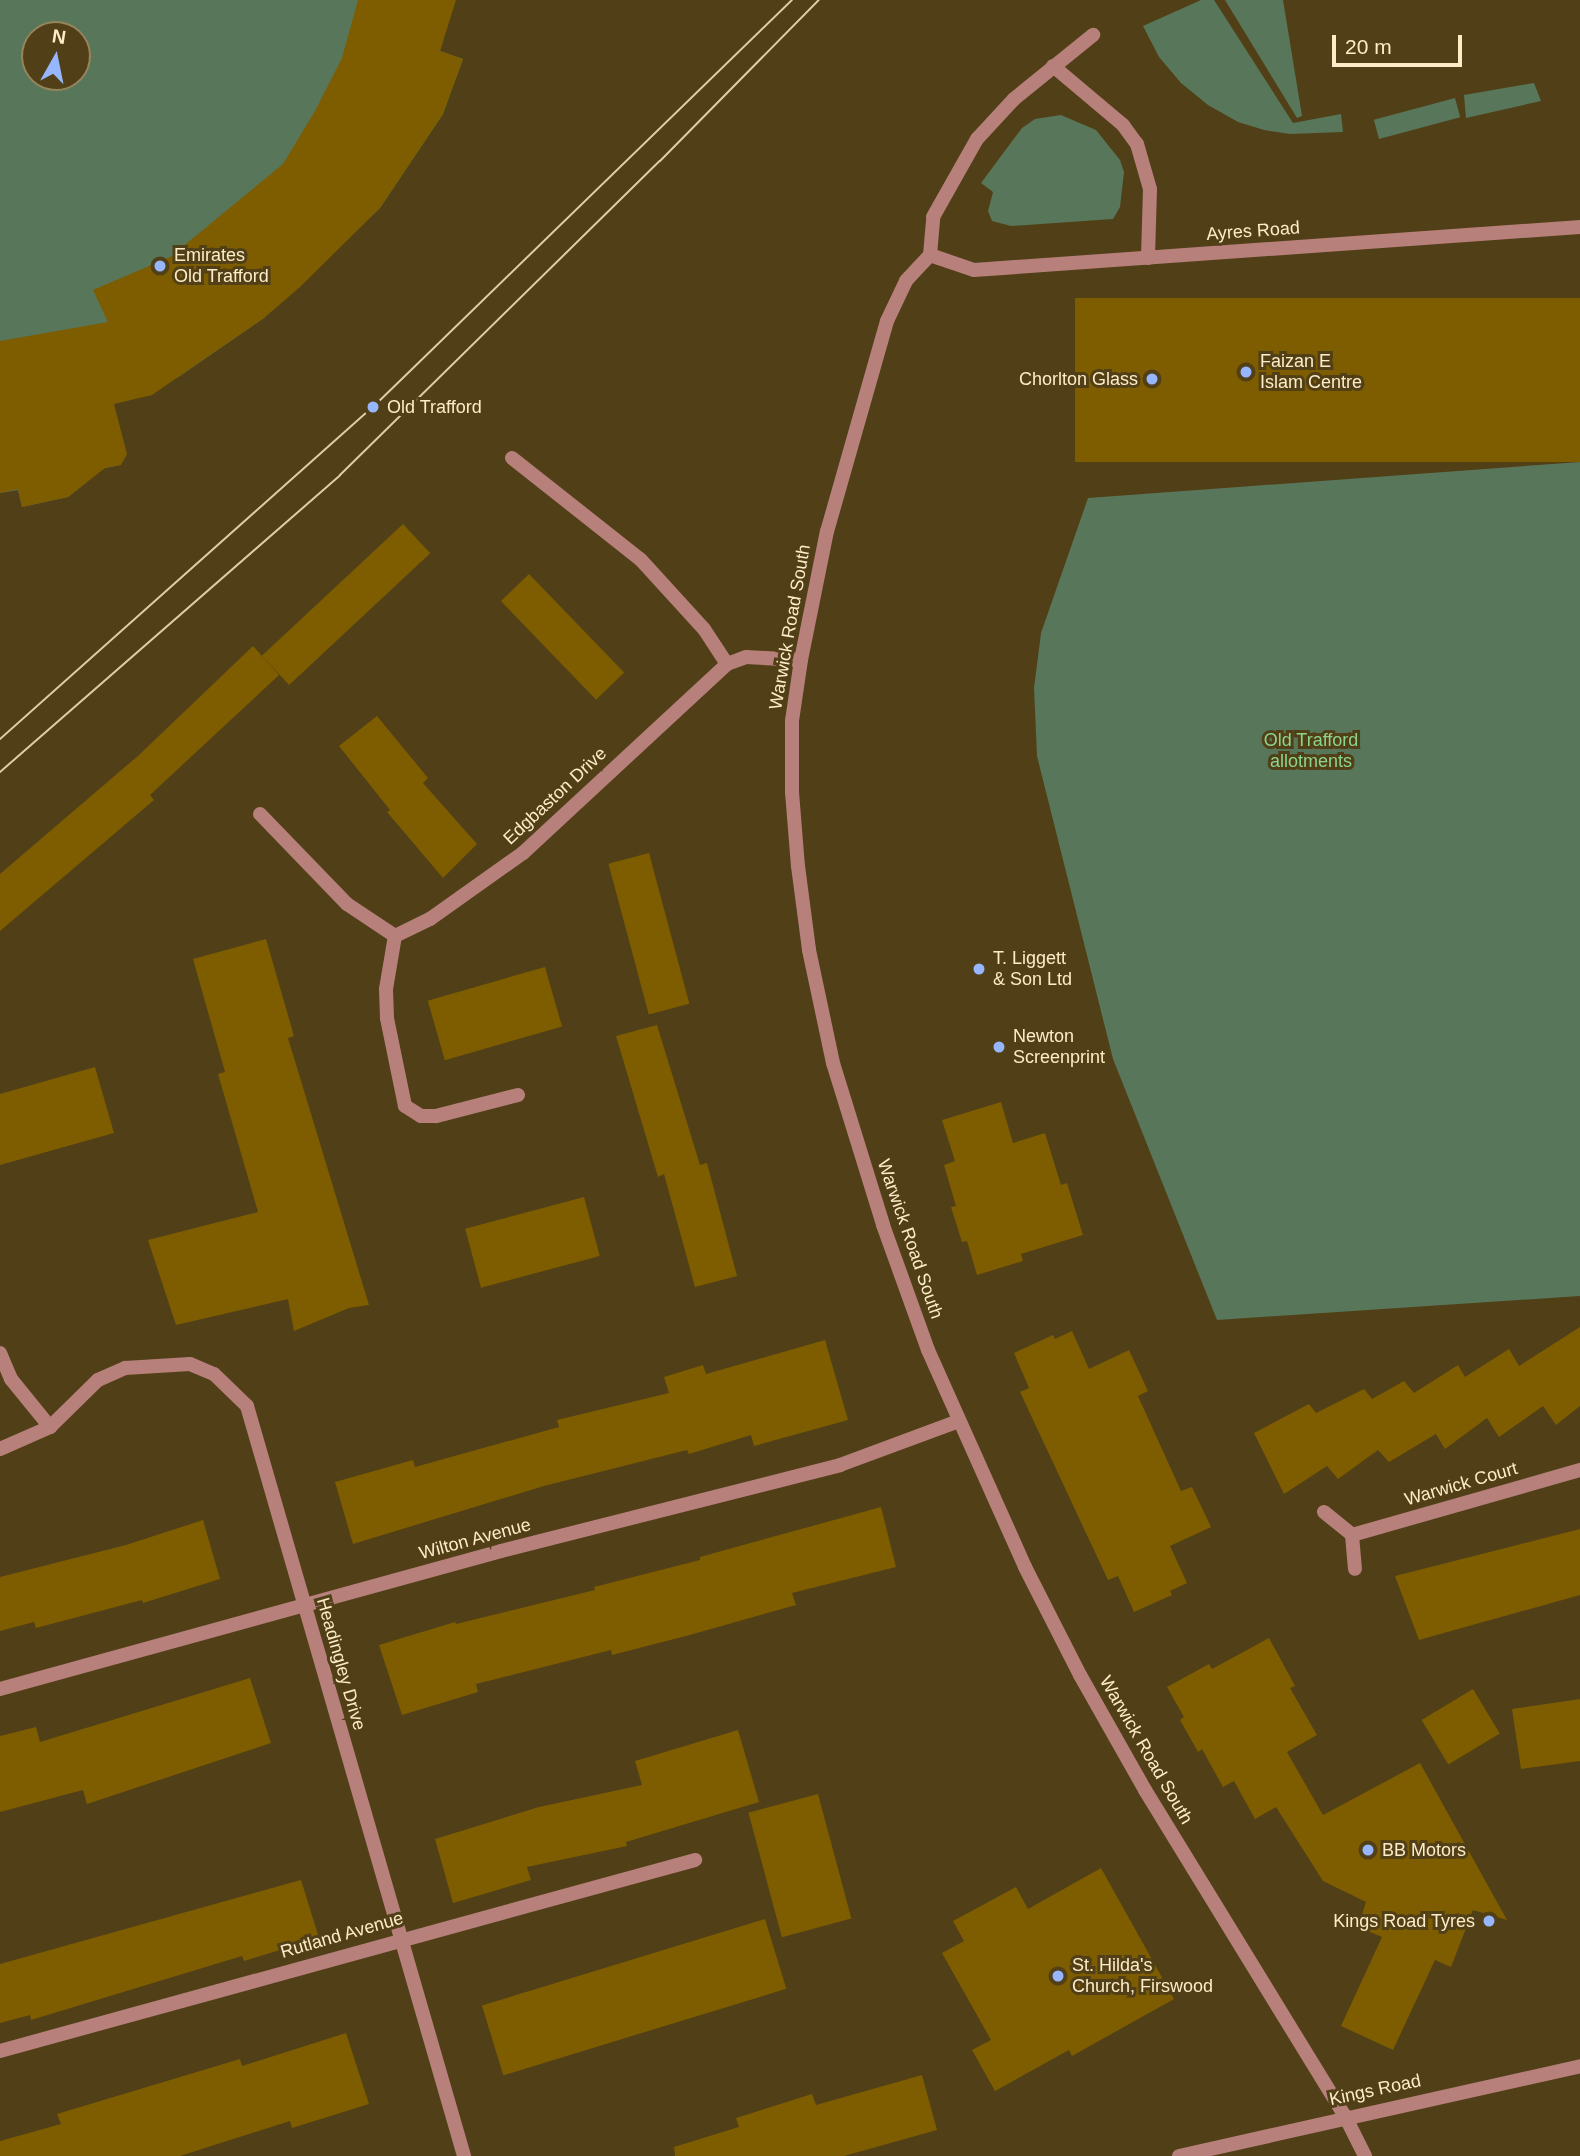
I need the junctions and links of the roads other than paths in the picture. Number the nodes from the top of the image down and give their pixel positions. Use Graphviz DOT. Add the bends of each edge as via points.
graph roads {
  1 [pos="1093,35"];
  2 [pos="1053,66"];
  3 [pos="1580,227"];
  4 [pos="930,255"];
  5 [pos="1148,258"];
  6 [pos="512,458"];
  7 [pos="801,660"];
  8 [pos="727,664"];
  9 [pos="260,814"];
  10 [pos="395,936"];
  11 [pos="518,1095"];
  12 [pos="0,1353"];
  13 [pos="959,1421"];
  14 [pos="50,1427"];
  15 [pos="0,1448"];
  16 [pos="1580,1469"];
  17 [pos="1324,1513"];
  18 [pos="1352,1535"];
  19 [pos="1355,1569"];
  20 [pos="304,1604"];
  21 [pos="0,1689"];
  22 [pos="695,1860"];
  23 [pos="400,1939"];
  24 [pos="0,2051"];
  25 [pos="1580,2066"];
  26 [pos="1345,2116"];
  27 [pos="464,2156"];
  28 [pos="1179,2156"];
  29 [pos="1365,2156"];
  1 -- 2 [label="street"];
  2 -- 4 [label="street" via="977,139 933,217"];
  2 -- 5 [label="street" via="1124,125 1137,144 1150,189"];
  3 -- 5 [label="street, Ayres Road"];
  4 -- 5 [label="street, Ayres Road" via="974,270"];
  4 -- 7 [label="street, Warwick Road South" via="906,281 887,321 827,531"];
  6 -- 8 [label="street" via="641,560 704,629"];
  7 -- 8 [label="street" via="746,657"];
  7 -- 13 [label="street, Warwick Road South" via="792,721 792,792 809,950 822,1013 883,1225"];
  8 -- 10 [label="street, Edgbaston Drive" via="523,853 440,912"];
  9 -- 10 [label="street" via="347,904"];
  10 -- 11 [label="street" via="386,989 387,1018 405,1106 421,1116 436,1116"];
  12 -- 14 [label="street" via="11,1379"];
  13 -- 20 [label="street, Wilton Avenue" via="840,1465"];
  13 -- 26 [label="street, Warwick Road South" via="1024,1567 1080,1675"];
  14 -- 15 [label="street, Headingley Drive"];
  14 -- 20 [label="street, Headingley Drive" via="98,1380 125,1368 190,1364 214,1374 247,1406"];
  16 -- 18 [label="street, Warwick Court"];
  17 -- 18 [label="street"];
  18 -- 19 [label="street"];
  20 -- 21 [label="street, Wilton Avenue"];
  20 -- 23 [label="street, Headingley Drive"];
  22 -- 23 [label="street, Rutland Avenue"];
  23 -- 24 [label="street, Rutland Avenue"];
  23 -- 27 [label="street, Headingley Drive"];
  25 -- 26 [label="street, Kings Road"];
  26 -- 28 [label="street, Kings Road"];
  26 -- 29 [label="street, Warwick Road South"];
}
